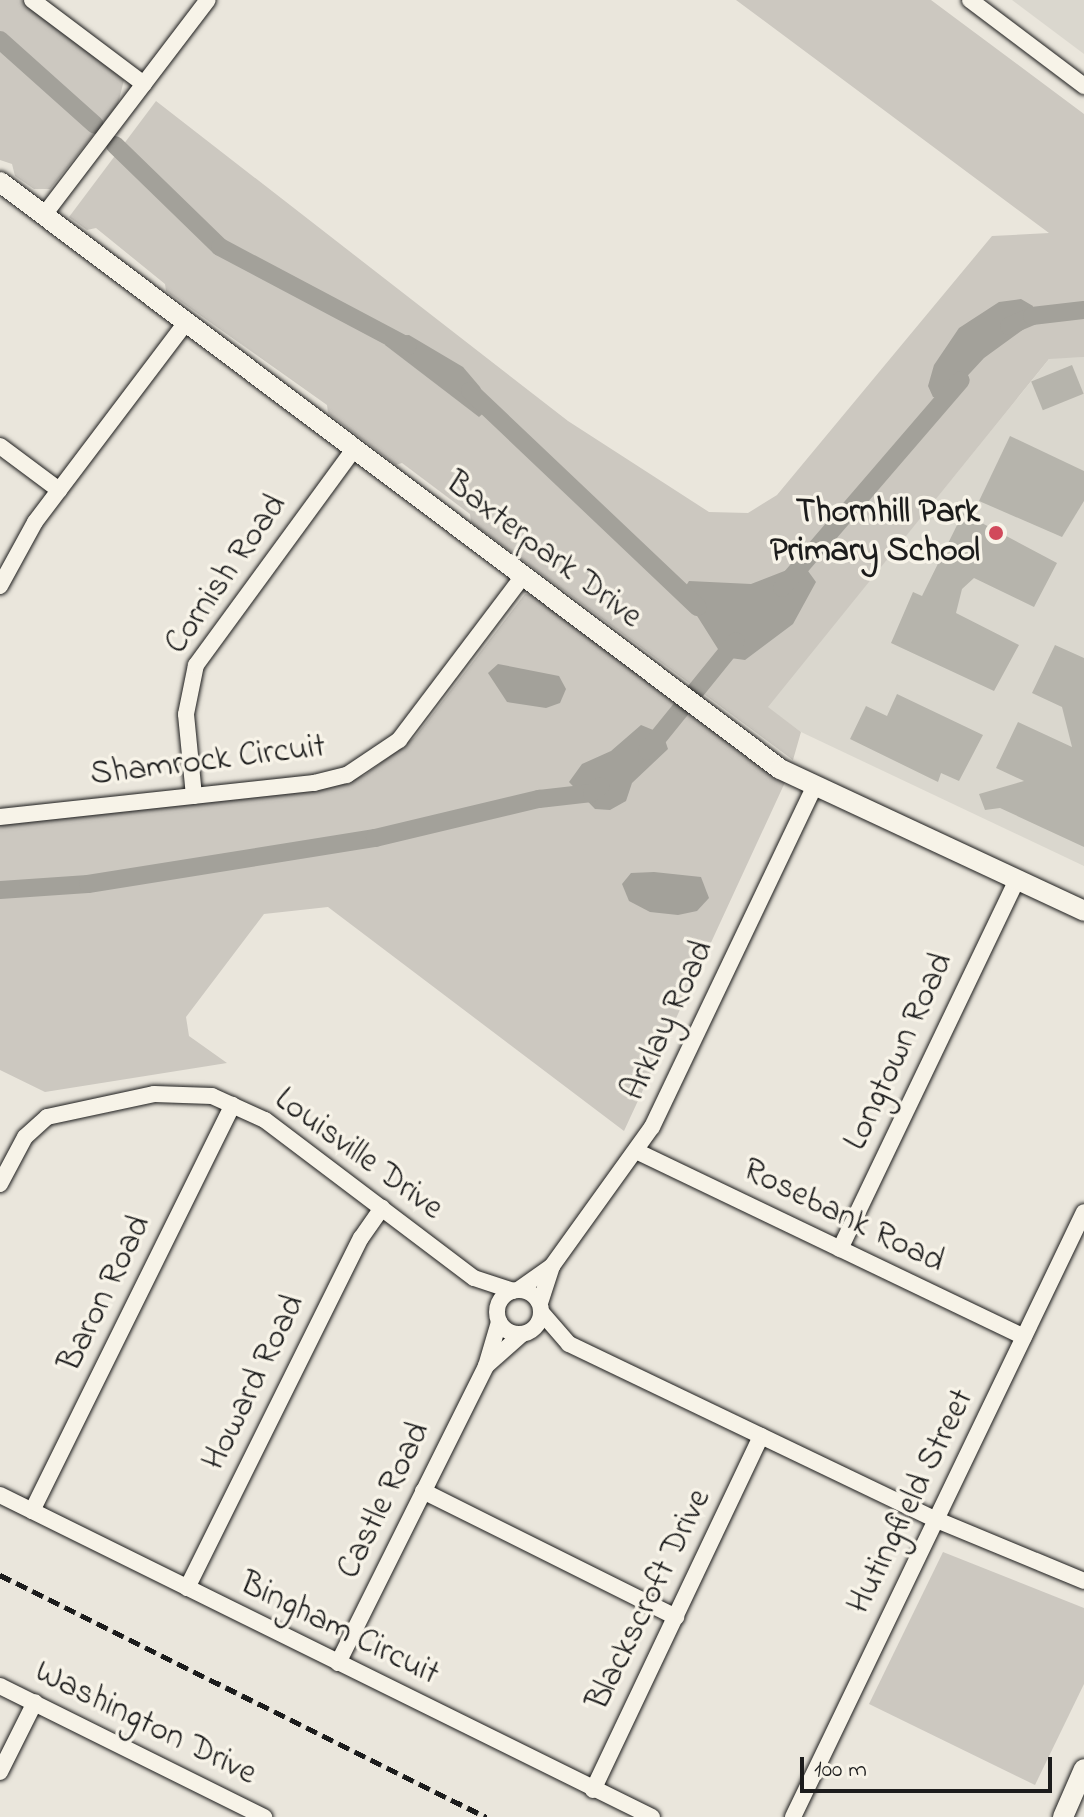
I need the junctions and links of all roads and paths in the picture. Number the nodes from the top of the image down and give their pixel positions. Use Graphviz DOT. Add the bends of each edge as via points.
graph roads {
  1 [pos="32,0"];
  2 [pos="208,0"];
  3 [pos="970,0"];
  4 [pos="144,84"];
  5 [pos="1084,86"];
  6 [pos="0,182"];
  7 [pos="44,215"];
  8 [pos="186,322"];
  9 [pos="0,446"];
  10 [pos="354,449"];
  11 [pos="59,490"];
  12 [pos="523,576"];
  13 [pos="0,586"];
  14 [pos="815,786"];
  15 [pos="194,796"];
  16 [pos="0,817"];
  17 [pos="1016,882"];
  18 [pos="1084,911"];
  19 [pos="233,1105"];
  20 [pos="636,1151"];
  21 [pos="0,1184"];
  22 [pos="382,1208"];
  23 [pos="1084,1212"];
  24 [pos="840,1249"];
  25 [pos="552,1266"];
  26 [pos="474,1278"];
  27 [pos="516,1290"];
  28 [pos="541,1308"];
  29 [pos="498,1318"];
  30 [pos="523,1334"];
  31 [pos="1024,1337"];
  32 [pos="569,1344"];
  33 [pos="486,1366"];
  34 [pos="761,1436"];
  35 [pos="423,1491"];
  36 [pos="0,1495"];
  37 [pos="32,1511"];
  38 [pos="937,1520"];
  39 [pos="1084,1581"];
  40 [pos="187,1588"];
  41 [pos="676,1617"];
  42 [pos="338,1663"];
  43 [pos="0,1686"];
  44 [pos="35,1702"];
  45 [pos="1084,1769"];
  46 [pos="0,1772"];
  47 [pos="593,1790"];
  48 [pos="264,1817"];
  49 [pos="652,1817"];
  50 [pos="793,1817"];
  51 [pos="1063,1817"];
  1 -- 4 [label="street"];
  2 -- 4 [label="street"];
  3 -- 5 [label="street"];
  4 -- 7 [label="street"];
  6 -- 7 [label="street, Baxterpark Drive"];
  7 -- 8 [label="street, Baxterpark Drive"];
  8 -- 10 [label="street, Baxterpark Drive"];
  8 -- 11 [label="street"];
  9 -- 11 [label="street"];
  10 -- 12 [label="street, Baxterpark Drive"];
  10 -- 15 [label="street, Cornish Road" via="196,665 186,714"];
  11 -- 13 [label="street" via="26,536"];
  12 -- 14 [label="street, Baxterpark Drive" via="780,769"];
  12 -- 15 [label="street, Shamrock Circuit" via="408,729 375,760 322,782"];
  14 -- 17 [label="street, Baxterpark Drive"];
  14 -- 20 [label="street, Arklay Road"];
  15 -- 16 [label="street, Shamrock Circuit"];
  17 -- 18 [label="street, Baxterpark Drive"];
  17 -- 24 [label="street, Longtown Road"];
  19 -- 21 [label="street, Louisville Drive" via="212,1096 174,1093 62,1111 35,1124"];
  19 -- 22 [label="street, Louisville Drive" via="265,1120"];
  19 -- 37 [label="street, Baron Road"];
  20 -- 24 [label="street, Rosebank Road"];
  20 -- 25 [label="street, Arklay Road"];
  22 -- 26 [label="street, Louisville Drive"];
  22 -- 40 [label="street, Howard Road" via="361,1238"];
  23 -- 31 [label="street, Hutingfield Street"];
  24 -- 31 [label="street, Rosebank Road"];
  25 -- 27 [label="street, Arklay Road"];
  25 -- 28 [label="street, Arklay Road"];
  26 -- 27 [label="street, Louisville Drive"];
  26 -- 29 [label="street, Louisville Drive"];
  27 -- 28 [label="street" via="529,1292"];
  27 -- 29 [label="street" via="501,1300"];
  28 -- 30 [label="street" via="538,1325"];
  28 -- 32 [label="street"];
  29 -- 30 [label="street"];
  29 -- 33 [label="street, Castle Road"];
  30 -- 32 [label="street"];
  30 -- 33 [label="street, Castle Road"];
  31 -- 38 [label="street, Hutingfield Street"];
  32 -- 34 [label="street"];
  33 -- 35 [label="street, Castle Road"];
  34 -- 38 [label="street"];
  34 -- 41 [label="street, Blackscroft Drive"];
  35 -- 41 [label="street"];
  35 -- 42 [label="street, Castle Road"];
  36 -- 37 [label="street, Bingham Circuit"];
  37 -- 40 [label="street, Bingham Circuit"];
  38 -- 39 [label="street"];
  38 -- 50 [label="street, Hutingfield Street"];
  40 -- 42 [label="street, Bingham Circuit"];
  41 -- 47 [label="street, Blackscroft Drive"];
  42 -- 47 [label="street, Bingham Circuit"];
  43 -- 44 [label="street, Washington Drive"];
  44 -- 46 [label="street"];
  44 -- 48 [label="street, Washington Drive"];
  45 -- 51 [label="street"];
  47 -- 49 [label="street, Bingham Circuit"];
}
